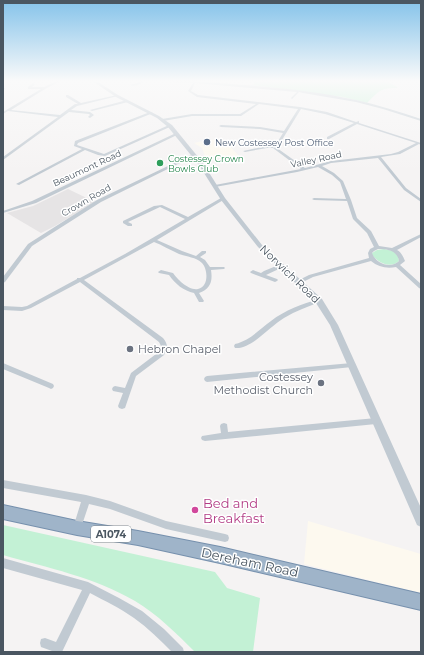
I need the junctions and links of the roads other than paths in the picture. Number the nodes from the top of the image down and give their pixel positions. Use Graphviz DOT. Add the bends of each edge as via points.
graph roads {
  1 [pos="8,111"];
  2 [pos="68,111"];
  3 [pos="98,111"];
  4 [pos="146,111"];
  5 [pos="248,111"];
  6 [pos="298,111"];
  7 [pos="313,111"];
  8 [pos="389,111"];
  9 [pos="3,113"];
  10 [pos="91,113"];
  11 [pos="151,113"];
  12 [pos="96,114"];
  13 [pos="407,115"];
  14 [pos="61,116"];
  15 [pos="402,117"];
  16 [pos="163,120"];
  17 [pos="421,120"];
  18 [pos="358,122"];
  19 [pos="170,126"];
  20 [pos="221,126"];
  21 [pos="285,132"];
  22 [pos="177,134"];
  23 [pos="328,138"];
  24 [pos="420,143"];
  25 [pos="276,147"];
  26 [pos="84,149"];
  27 [pos="248,151"];
  28 [pos="194,155"];
  29 [pos="379,156"];
  30 [pos="3,159"];
  31 [pos="318,165"];
  32 [pos="304,169"];
  33 [pos="18,184"];
  34 [pos="215,186"];
  35 [pos="223,199"];
  36 [pos="314,199"];
  37 [pos="349,200"];
  38 [pos="421,201"];
  39 [pos="3,212"];
  40 [pos="188,219"];
  41 [pos="130,225"];
  42 [pos="421,235"];
  43 [pos="154,240"];
  44 [pos="377,248"];
  45 [pos="392,250"];
  46 [pos="204,252"];
  47 [pos="196,258"];
  48 [pos="371,259"];
  49 [pos="397,265"];
  50 [pos="281,266"];
  51 [pos="222,268"];
  52 [pos="209,270"];
  53 [pos="162,272"];
  54 [pos="253,272"];
  55 [pos="262,276"];
  56 [pos="79,279"];
  57 [pos="275,280"];
  58 [pos="3,281"];
  59 [pos="299,282"];
  60 [pos="421,288"];
  61 [pos="196,292"];
  62 [pos="202,301"];
  63 [pos="319,301"];
  64 [pos="3,308"];
  65 [pos="237,346"];
  66 [pos="352,365"];
  67 [pos="3,366"];
  68 [pos="207,379"];
  69 [pos="51,386"];
  70 [pos="115,390"];
  71 [pos="127,391"];
  72 [pos="122,406"];
  73 [pos="376,421"];
  74 [pos="224,426"];
  75 [pos="225,436"];
  76 [pos="205,438"];
  77 [pos="3,484"];
  78 [pos="86,499"];
  79 [pos="3,512"];
  80 [pos="421,521"];
  81 [pos="77,528"];
  82 [pos="225,538"];
  83 [pos="3,563"];
  84 [pos="88,587"];
  85 [pos="421,602"];
  86 [pos="45,642"];
  87 [pos="58,650"];
  88 [pos="179,652"];
  1 -- 9 [label="street"];
  1 -- 14 [label="street"];
  2 -- 10 [label="street"];
  2 -- 14 [label="street"];
  3 -- 10 [label="street"];
  4 -- 11 [label="street, Norwich Road"];
  5 -- 16 [label="street" via="241,115 187,115"];
  6 -- 21 [label="street"];
  7 -- 18 [label="street"];
  8 -- 13 [label="street"];
  10 -- 12 [label="street"];
  11 -- 16 [label="street, Norwich Road"];
  11 -- 26 [label="street" via="75,144"];
  13 -- 15 [label="street"];
  13 -- 17 [label="street"];
  14 -- 30 [label="street"];
  16 -- 19 [label="street, Norwich Road"];
  18 -- 23 [label="street"];
  18 -- 24 [label="street"];
  19 -- 22 [label="street, Norwich Road"];
  19 -- 26 [label="street" via="104,155"];
  20 -- 21 [label="street"];
  21 -- 25 [label="street"];
  22 -- 28 [label="street, Norwich Road"];
  22 -- 39 [label="street, Beaumont Road" via="34,202"];
  24 -- 29 [label="street, Valley Road" via="399,153"];
  25 -- 27 [label="street"];
  25 -- 32 [label="street" via="276,150"];
  26 -- 33 [label="street"];
  28 -- 34 [label="street, Norwich Road"];
  28 -- 58 [label="street, Crown Road" via="99,201 30,245"];
  29 -- 31 [label="street, Valley Road"];
  29 -- 38 [label="street" via="405,190"];
  31 -- 32 [label="street, Valley Road"];
  31 -- 37 [label="street" via="339,178"];
  32 -- 34 [label="street, Valley Road"];
  34 -- 35 [label="street, Norwich Road"];
  35 -- 40 [label="street"];
  35 -- 50 [label="street, Norwich Road" via="260,246"];
  36 -- 37 [label="street"];
  37 -- 44 [label="street" via="355,219 369,232"];
  40 -- 41 [label="street" via="160,206 122,221"];
  40 -- 43 [label="street"];
  42 -- 45 [label="street"];
  43 -- 47 [label="street"];
  43 -- 56 [label="street" via="97,272"];
  44 -- 45 [label="street"];
  44 -- 48 [label="street" via="370,252"];
  45 -- 49 [label="street" via="402,258"];
  46 -- 47 [label="street"];
  47 -- 52 [label="street" via="204,261"];
  48 -- 49 [label="street" via="386,266"];
  48 -- 59 [label="street" via="311,276"];
  49 -- 60 [label="street"];
  50 -- 55 [label="street"];
  50 -- 59 [label="street, Norwich Road"];
  51 -- 52 [label="street"];
  52 -- 61 [label="street" via="208,283"];
  53 -- 61 [label="street" via="174,273 178,282 191,292"];
  54 -- 55 [label="street"];
  55 -- 57 [label="street"];
  56 -- 64 [label="street" via="29,307"];
  56 -- 71 [label="street" via="164,344 165,349 162,353 132,375"];
  59 -- 63 [label="street, Norwich Road"];
  61 -- 62 [label="street"];
  63 -- 65 [label="street" via="283,316 249,342"];
  63 -- 66 [label="street, Norwich Road" via="327,312"];
  66 -- 68 [label="street"];
  66 -- 73 [label="street, Norwich Road"];
  67 -- 69 [label="street"];
  70 -- 71 [label="street"];
  71 -- 72 [label="street"];
  73 -- 75 [label="street"];
  73 -- 80 [label="street, Norwich Road"];
  74 -- 75 [label="street"];
  75 -- 76 [label="street"];
  77 -- 78 [label="street, Dereham Road"];
  78 -- 81 [label="street"];
  78 -- 82 [label="street, Dereham Road" via="166,525"];
  79 -- 81 [label="highway, Dereham Road / A1074"];
  81 -- 85 [label="highway, Dereham Road / A1074" via="220,555"];
  83 -- 84 [label="street"];
  84 -- 87 [label="street"];
  84 -- 88 [label="street" via="116,600 138,615"];
  86 -- 87 [label="street"];
}
